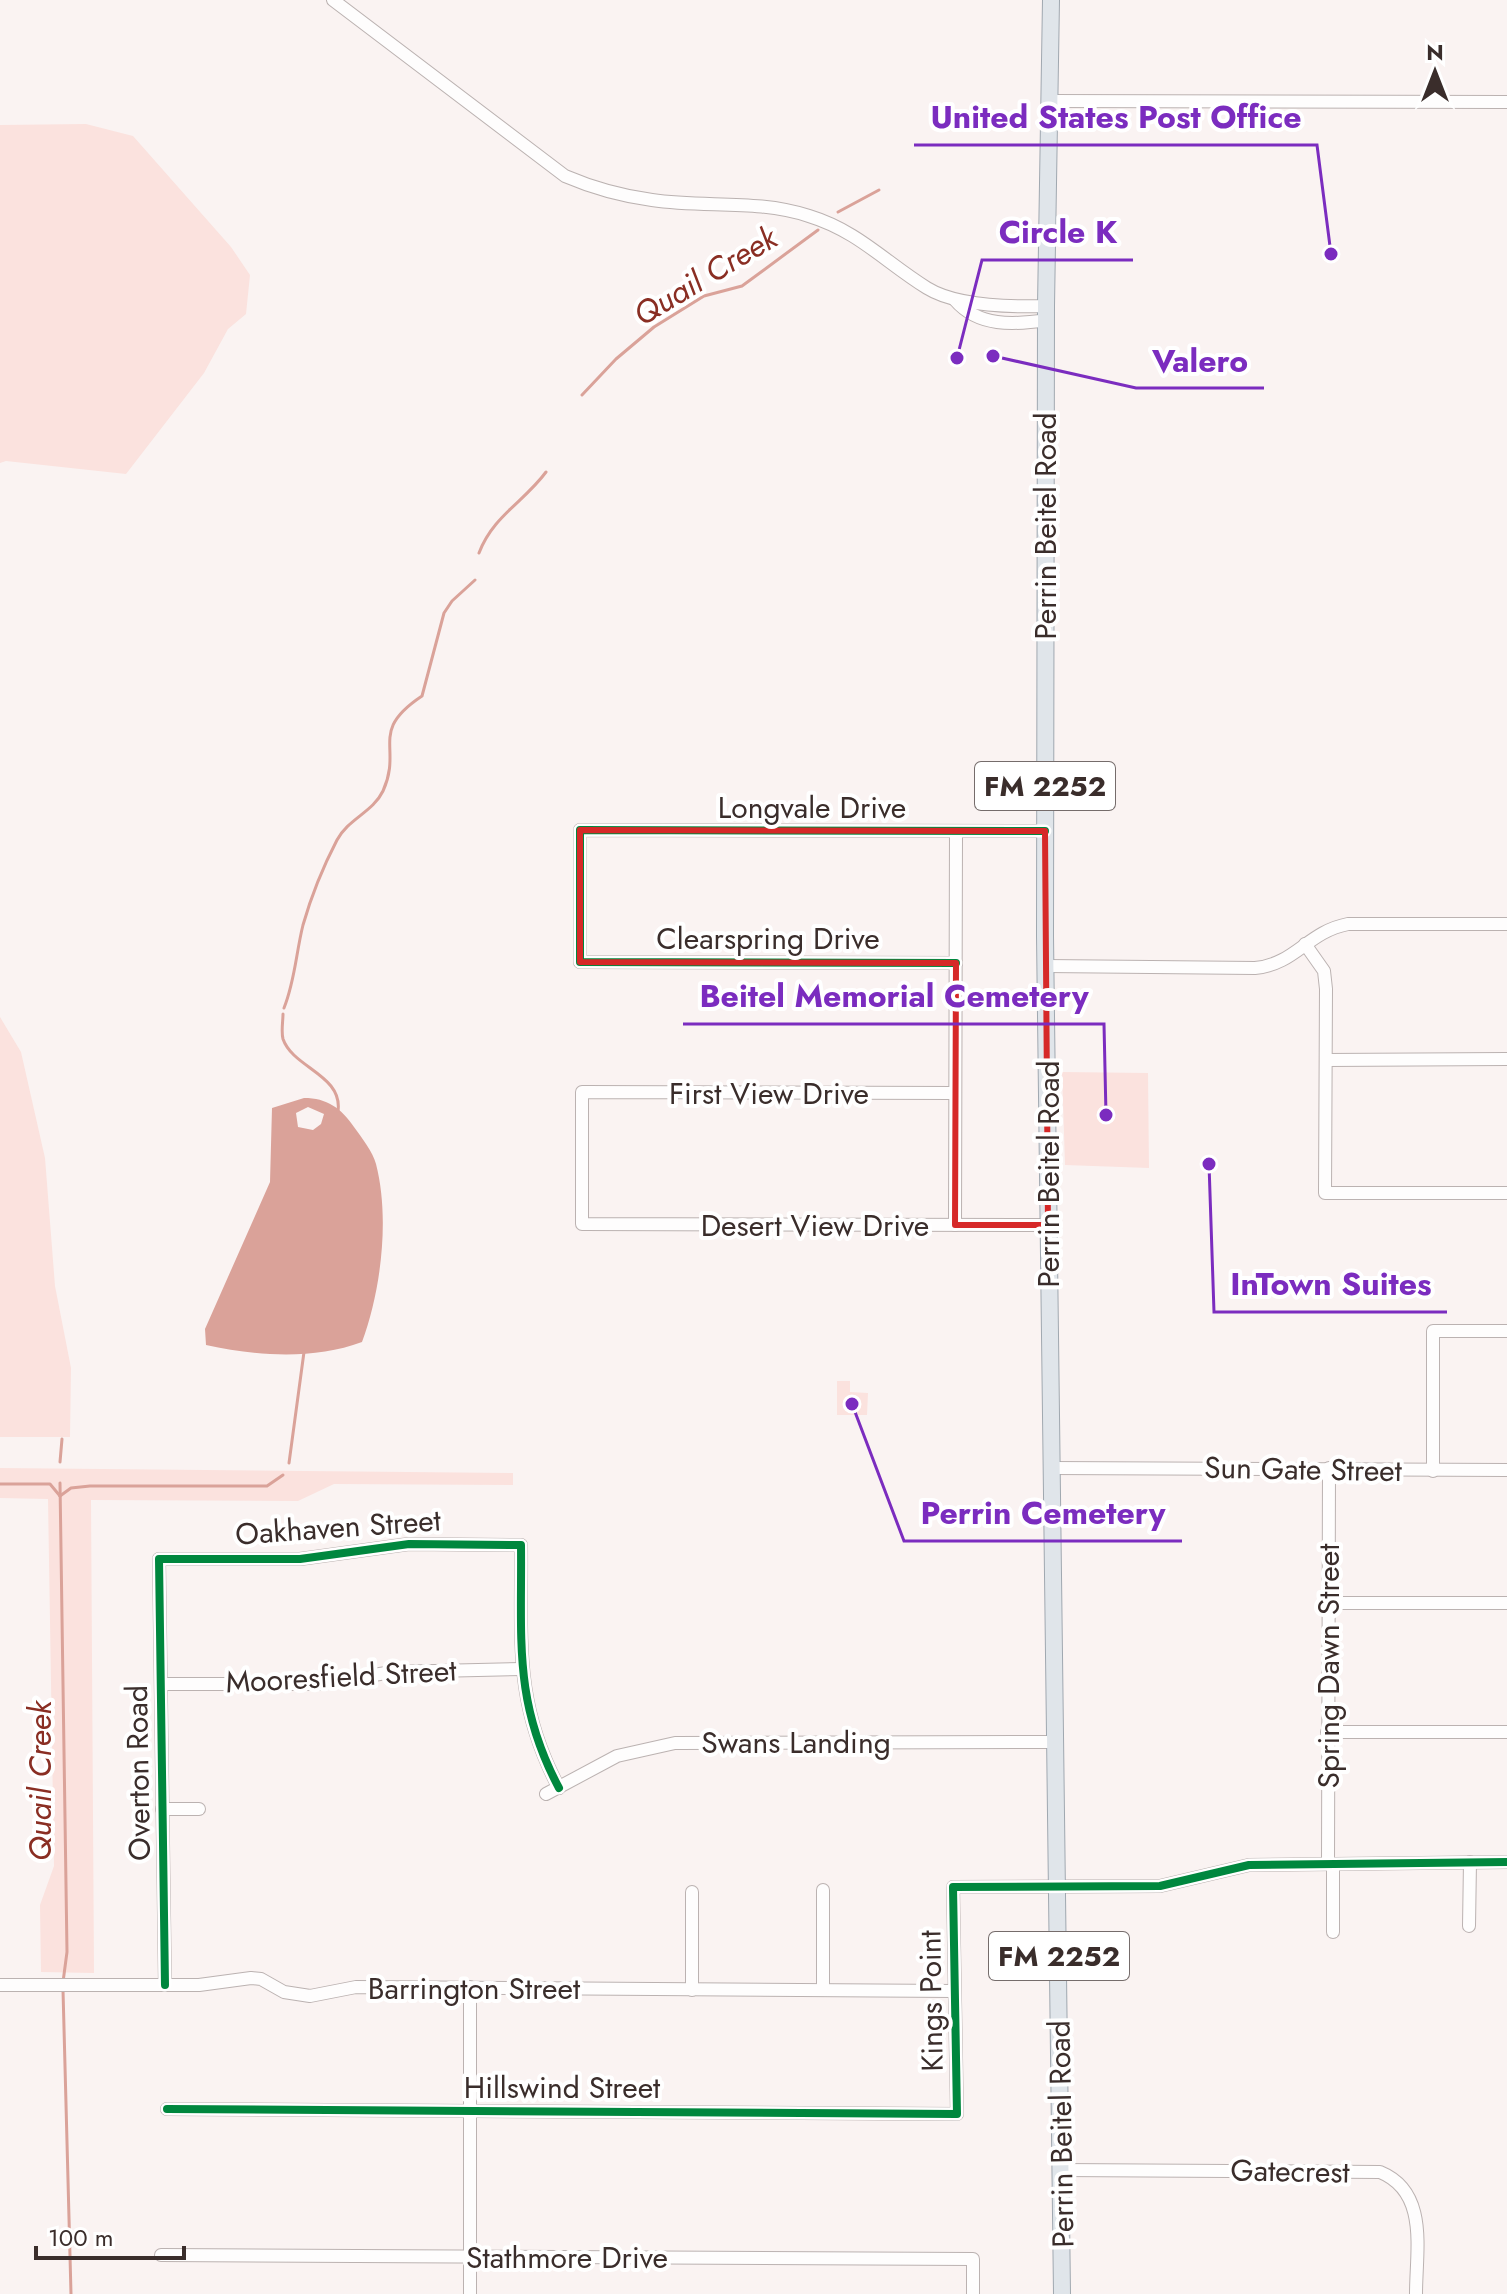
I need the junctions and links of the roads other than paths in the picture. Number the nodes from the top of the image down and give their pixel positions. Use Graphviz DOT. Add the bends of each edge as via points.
graph roads {
  1 [pos="333,0"];
  2 [pos="1050,2"];
  3 [pos="1048,101"];
  4 [pos="1507,102"];
  5 [pos="1046,313"];
  6 [pos="956,831"];
  7 [pos="1045,831"];
  8 [pos="1507,924"];
  9 [pos="1305,944"];
  10 [pos="580,962"];
  11 [pos="956,963"];
  12 [pos="1046,966"];
  13 [pos="1507,1059"];
  14 [pos="1326,1060"];
  15 [pos="955,1093"];
  16 [pos="1507,1193"];
  17 [pos="582,1224"];
  18 [pos="955,1225"];
  19 [pos="1048,1225"];
  20 [pos="1507,1331"];
  21 [pos="1051,1468"];
  22 [pos="1329,1468"];
  23 [pos="1507,1470"];
  24 [pos="1433,1471"];
  25 [pos="159,1559"];
  26 [pos="1328,1603"];
  27 [pos="1507,1603"];
  28 [pos="522,1669"];
  29 [pos="161,1684"];
  30 [pos="1327,1732"];
  31 [pos="1507,1732"];
  32 [pos="1056,1742"];
  33 [pos="559,1788"];
  34 [pos="546,1794"];
  35 [pos="162,1809"];
  36 [pos="199,1809"];
  37 [pos="1470,1862"];
  38 [pos="1507,1862"];
  39 [pos="1330,1864"];
  40 [pos="1057,1886"];
  41 [pos="823,1890"];
  42 [pos="692,1892"];
  43 [pos="1469,1926"];
  44 [pos="1333,1932"];
  45 [pos="0,1985"];
  46 [pos="165,1985"];
  47 [pos="470,1987"];
  48 [pos="692,1990"];
  49 [pos="823,1990"];
  50 [pos="954,1991"];
  51 [pos="167,2109"];
  52 [pos="470,2110"];
  53 [pos="957,2114"];
  54 [pos="1061,2170"];
  55 [pos="161,2255"];
  56 [pos="470,2256"];
  57 [pos="470,2294"];
  58 [pos="973,2294"];
  59 [pos="1062,2294"];
  60 [pos="1416,2294"];
  1 -- 5 [label="street" via="565,176 654,201 727,202 812,216 862,240 974,317 1023,323"];
  2 -- 3 [label="main road, Perrin Beitel Road / FM 2252"];
  3 -- 4 [label="street"];
  3 -- 5 [label="main road, Perrin Beitel Road / FM 2252"];
  5 -- 7 [label="main road, Perrin Beitel Road / FM 2252"];
  6 -- 7 [label="street, Longvale Drive"];
  6 -- 10 [label="street, Longvale Drive" via="580,830"];
  6 -- 11 [label="street"];
  7 -- 12 [label="main road, Perrin Beitel Road / FM 2252"];
  8 -- 9 [label="street" via="1348,924 1326,928"];
  9 -- 12 [label="street" via="1279,963 1255,968"];
  9 -- 14 [label="street" via="1324,971"];
  10 -- 11 [label="street, Clearspring Drive"];
  11 -- 15 [label="street"];
  12 -- 19 [label="main road, Perrin Beitel Road / FM 2252"];
  13 -- 14 [label="street"];
  14 -- 16 [label="street" via="1325,1193"];
  15 -- 17 [label="street, First View Drive" via="582,1092"];
  15 -- 18 [label="street"];
  17 -- 18 [label="street, Desert View Drive"];
  18 -- 19 [label="street, Desert View Drive"];
  19 -- 21 [label="main road, Perrin Beitel Road / FM 2252"];
  20 -- 24 [label="street" via="1433,1331"];
  21 -- 22 [label="street, Sun Gate Street"];
  21 -- 32 [label="main road, Perrin Beitel Road / FM 2252"];
  22 -- 24 [label="street, Sun Gate Street"];
  22 -- 26 [label="street, Spring Dawn Street"];
  23 -- 24 [label="street, Sun Gate Street"];
  25 -- 28 [label="street, Oakhaven Street" via="300,1559 409,1544 521,1545"];
  25 -- 29 [label="street, Overton Road"];
  26 -- 27 [label="street"];
  26 -- 30 [label="street, Spring Dawn Street"];
  28 -- 29 [label="street, Mooresfield Street" via="392,1672 319,1684"];
  28 -- 33 [label="street" via="529,1719"];
  29 -- 35 [label="street, Overton Road"];
  30 -- 31 [label="street"];
  30 -- 39 [label="street, Spring Dawn Street"];
  32 -- 33 [label="street, Swans Landing" via="675,1743 617,1756"];
  32 -- 40 [label="main road, Perrin Beitel Road / FM 2252"];
  33 -- 34 [label="street, Swans Landing"];
  35 -- 36 [label="street"];
  35 -- 46 [label="street, Overton Road"];
  37 -- 38 [label="street"];
  37 -- 39 [label="street"];
  37 -- 43 [label="street"];
  39 -- 40 [label="street" via="1249,1865 1160,1886"];
  39 -- 44 [label="street, Spring Dawn Street"];
  40 -- 50 [label="street, Kings Point" via="953,1887"];
  40 -- 54 [label="main road, Perrin Beitel Road / FM 2252"];
  41 -- 49 [label="street"];
  42 -- 48 [label="street"];
  45 -- 46 [label="street, Barrington Street"];
  46 -- 47 [label="street, Barrington Street" via="251,1978 310,1996 356,1987"];
  47 -- 48 [label="street, Barrington Street"];
  47 -- 52 [label="street"];
  48 -- 49 [label="street, Barrington Street"];
  49 -- 50 [label="street, Barrington Street"];
  50 -- 53 [label="street, Kings Point"];
  51 -- 52 [label="street, Hillswind Street"];
  52 -- 53 [label="street, Hillswind Street"];
  52 -- 56 [label="street"];
  54 -- 59 [label="main road, Perrin Beitel Road / FM 2252"];
  54 -- 60 [label="street, Gatecrest" via="1380,2172 1402,2185 1413,2203"];
  55 -- 56 [label="street, Stathmore Drive"];
  56 -- 57 [label="street"];
  56 -- 58 [label="street, Stathmore Drive" via="973,2259"];
}
